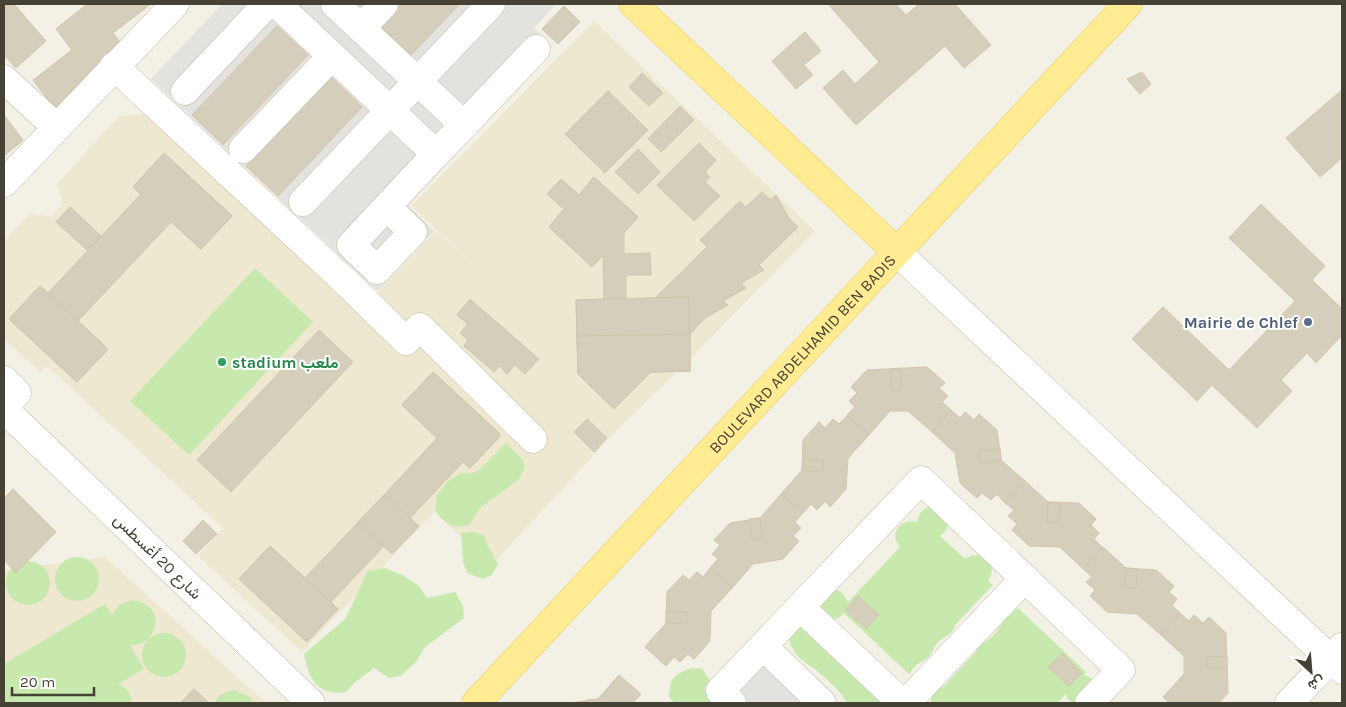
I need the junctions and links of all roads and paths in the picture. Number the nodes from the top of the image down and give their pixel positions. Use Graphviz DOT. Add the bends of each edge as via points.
graph roads {
  1 [pos="175,4"];
  2 [pos="268,4"];
  3 [pos="277,4"];
  4 [pos="335,4"];
  5 [pos="384,4"];
  6 [pos="491,4"];
  7 [pos="633,4"];
  8 [pos="1128,4"];
  9 [pos="361,28"];
  10 [pos="536,49"];
  11 [pos="332,56"];
  12 [pos="114,66"];
  13 [pos="4,79"];
  14 [pos="417,81"];
  15 [pos="185,91"];
  16 [pos="390,110"];
  17 [pos="464,125"];
  18 [pos="56,127"];
  19 [pos="244,149"];
  20 [pos="436,154"];
  21 [pos="4,183"];
  22 [pos="303,202"];
  23 [pos="387,207"];
  24 [pos="897,252"];
  25 [pos="4,380"];
  26 [pos="4,408"];
  27 [pos="533,439"];
  28 [pos="1025,578"];
  29 [pos="800,606"];
  30 [pos="762,646"];
  31 [pos="1338,659"];
  32 [pos="311,703"];
  33 [pos="476,703"];
  34 [pos="732,703"];
  35 [pos="822,703"];
  36 [pos="902,703"];
  37 [pos="906,703"];
  38 [pos="1089,703"];
  39 [pos="1289,703"];
  1 -- 12 [label="street"];
  2 -- 15 [label="street"];
  3 -- 11 [label="street"];
  4 -- 9 [label="street"];
  5 -- 9 [label="street"];
  6 -- 14 [label="street"];
  7 -- 24 [label="main road"];
  8 -- 24 [label="main road, BOULEVARD ABDELHAMID BEN BADIS"];
  9 -- 14 [label="street"];
  10 -- 17 [label="street"];
  11 -- 16 [label="street"];
  11 -- 19 [label="street"];
  12 -- 18 [label="street"];
  12 -- 27 [label="street" via="406,341 420,327"];
  13 -- 18 [label="street"];
  14 -- 16 [label="street"];
  14 -- 17 [label="street"];
  16 -- 20 [label="street"];
  16 -- 22 [label="street"];
  17 -- 20 [label="street"];
  18 -- 21 [label="street"];
  20 -- 23 [label="street"];
  24 -- 31 [label="street"];
  24 -- 33 [label="main road, BOULEVARD ABDELHAMID BEN BADIS"];
  25 -- 26 [label="street, شارع 20 أغسطس" via="17,393"];
  26 -- 32 [label="street, شارع 20 أغسطس"];
  28 -- 29 [label="street" via="921,480"];
  28 -- 37 [label="street"];
  28 -- 38 [label="street" via="1121,670"];
  29 -- 30 [label="street"];
  29 -- 36 [label="street"];
  30 -- 34 [label="street" via="720,691"];
  30 -- 35 [label="street"];
  31 -- 39 [label="street"];
}
